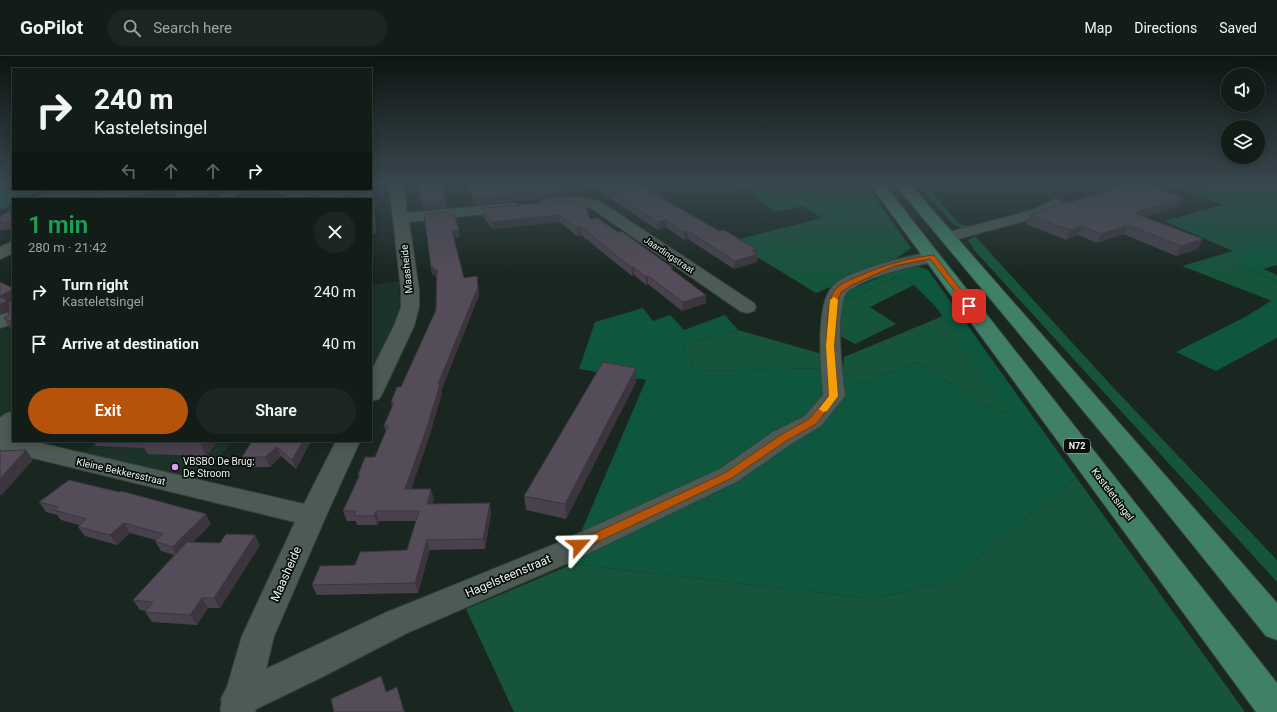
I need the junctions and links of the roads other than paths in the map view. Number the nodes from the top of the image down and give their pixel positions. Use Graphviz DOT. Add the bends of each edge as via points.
graph roads {
  1 [pos="399,214"];
  2 [pos="443,214"];
  3 [pos="608,214"];
  4 [pos="906,214"];
  5 [pos="919,214"];
  6 [pos="1036,214"];
  7 [pos="400,218"];
  8 [pos="12,247"];
  9 [pos="939,247"];
  10 [pos="0,254"];
  11 [pos="747,308"];
  12 [pos="12,317"];
  13 [pos="0,322"];
  14 [pos="372,392"];
  15 [pos="12,420"];
  16 [pos="0,432"];
  17 [pos="0,442"];
  18 [pos="348,442"];
  19 [pos="312,516"];
  20 [pos="1277,626"];
  21 [pos="238,706"];
  22 [pos="1277,710"];
  1 -- 7 [label="street, Maasheide"];
  2 -- 7 [label="street, Jaardingstraat"];
  3 -- 11 [label="street, Jaardingstraat"];
  4 -- 9 [label="main road, Kasteletsingel / N72"];
  5 -- 9 [label="main road, Kasteletsingel / N72"];
  6 -- 9 [label="street, Hagelsteenstraat"];
  7 -- 14 [label="street, Maasheide" via="410,306 404,326"];
  8 -- 10 [label="street"];
  9 -- 20 [label="main road, Kasteletsingel / N72" via="1148,472"];
  9 -- 21 [label="street, Hagelsteenstraat" via="850,283 838,291 834,301 830,346 834,396 813,421 782,438 729,475 565,552 396,623"];
  9 -- 22 [label="main road, Kasteletsingel / N72"];
  12 -- 13 [label="street"];
  15 -- 16 [label="street"];
  17 -- 19 [label="street, Kleine Bekkersstraat"];
  18 -- 19 [label="street, Maasheide"];
  19 -- 21 [label="street, Maasheide" via="258,636"];
}
